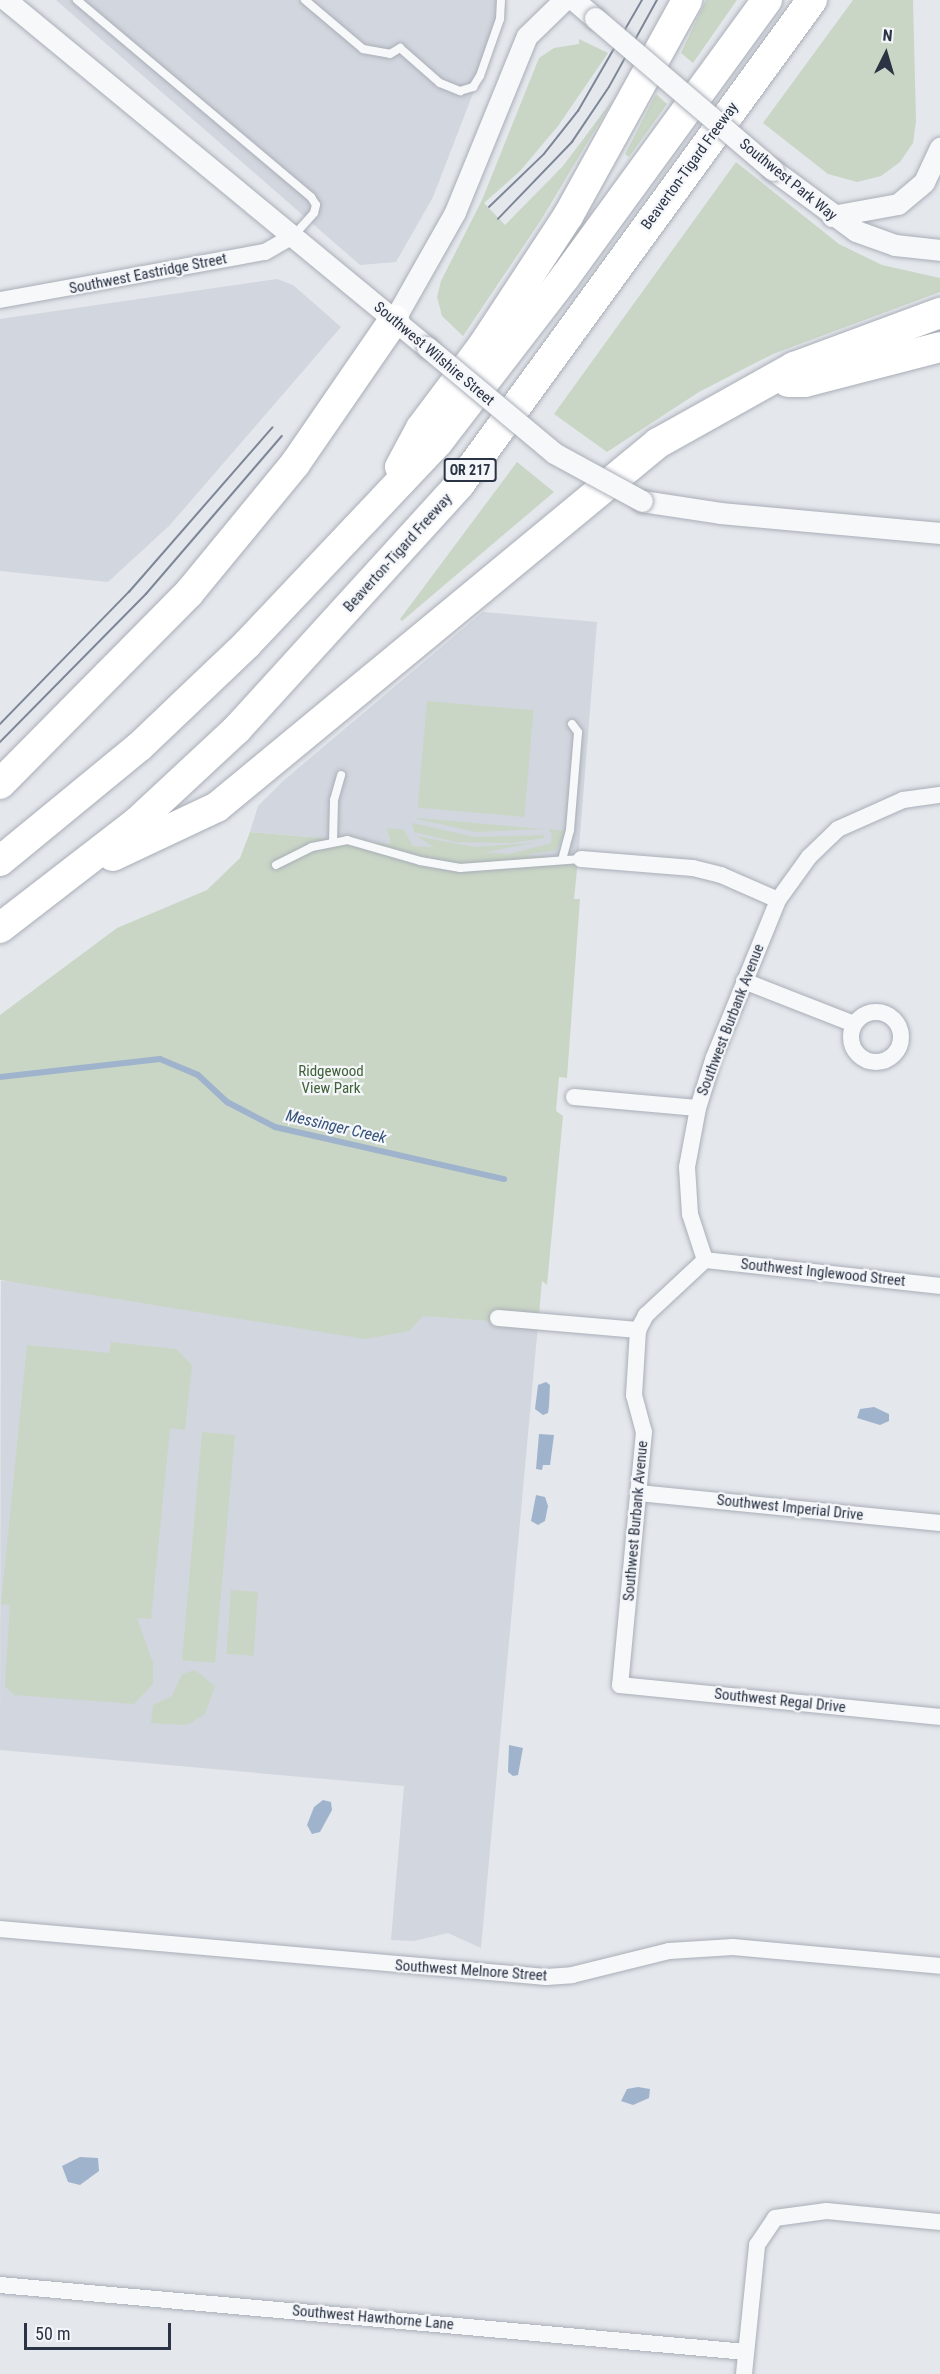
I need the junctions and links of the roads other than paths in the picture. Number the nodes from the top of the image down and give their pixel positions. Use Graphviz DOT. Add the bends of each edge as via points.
graph roads {
  1 [pos="6,0"];
  2 [pos="77,0"];
  3 [pos="305,0"];
  4 [pos="501,0"];
  5 [pos="564,0"];
  6 [pos="574,0"];
  7 [pos="687,0"];
  8 [pos="767,0"];
  9 [pos="812,0"];
  10 [pos="940,148"];
  11 [pos="832,216"];
  12 [pos="293,236"];
  13 [pos="940,250"];
  14 [pos="0,300"];
  15 [pos="940,313"];
  16 [pos="394,320"];
  17 [pos="940,347"];
  18 [pos="764,381"];
  19 [pos="385,494"];
  20 [pos="940,533"];
  21 [pos="572,724"];
  22 [pos="341,775"];
  23 [pos="0,784"];
  24 [pos="940,795"];
  25 [pos="333,842"];
  26 [pos="562,860"];
  27 [pos="581,860"];
  28 [pos="0,861"];
  29 [pos="276,865"];
  30 [pos="62,880"];
  31 [pos="778,900"];
  32 [pos="0,928"];
  33 [pos="744,981"];
  34 [pos="854,1024"];
  35 [pos="574,1097"];
  36 [pos="698,1108"];
  37 [pos="705,1260"];
  38 [pos="940,1286"];
  39 [pos="498,1318"];
  40 [pos="638,1330"];
  41 [pos="639,1493"];
  42 [pos="940,1523"];
  43 [pos="620,1685"];
  44 [pos="940,1717"];
  45 [pos="0,1929"];
  46 [pos="940,1966"];
  47 [pos="940,2222"];
  48 [pos="0,2284"];
  49 [pos="746,2352"];
  50 [pos="744,2374"];
  1 -- 12 [label="street, Southwest Wilshire Street" via="184,151"];
  2 -- 12 [label="lane" via="311,197 316,205 314,213"];
  3 -- 4 [label="lane" via="363,49 390,54 400,48 440,83 460,91 473,87 480,76 500,19"];
  5 -- 16 [label="street" via="527,36 455,212"];
  6 -- 11 [label="street, Southwest Park Way, bridge"];
  7 -- 19 [label="highway" via="568,216 484,344 421,428"];
  8 -- 19 [label="highway, OR 217" via="438,442"];
  9 -- 30 [label="highway, Beaverton-Tigard Freeway / OR 217" via="459,485 237,729 136,823"];
  10 -- 11 [label="street" via="924,182 898,204"];
  11 -- 13 [label="street, Southwest Park Way" via="875,240"];
  12 -- 14 [label="street, Southwest Eastridge Street" via="265,252"];
  12 -- 16 [label="street, Southwest Wilshire Street"];
  15 -- 18 [label="highway" via="877,334"];
  16 -- 20 [label="street, Southwest Wilshire Street, bridge" via="554,453 642,501 710,512"];
  16 -- 23 [label="highway" via="295,464 196,584"];
  17 -- 18 [label="highway" via="805,382"];
  18 -- 30 [label="highway" via="658,443 217,807"];
  19 -- 28 [label="highway, OR 217" via="339,551 155,731"];
  21 -- 26 [label="lane" via="578,732 570,830"];
  22 -- 25 [label="lane" via="334,800"];
  24 -- 31 [label="street, Southwest Burbank Avenue" via="903,800 838,829 809,857"];
  25 -- 26 [label="lane" via="361,842 420,861 460,868"];
  25 -- 29 [label="lane"];
  26 -- 27 [label="lane"];
  27 -- 31 [label="street" via="693,868 722,875"];
  30 -- 32 [label="highway, Beaverton-Tigard Freeway / OR 217"];
  31 -- 33 [label="street, Southwest Burbank Avenue"];
  33 -- 34 [label="street"];
  33 -- 36 [label="street, Southwest Burbank Avenue"];
  35 -- 36 [label="street"];
  36 -- 37 [label="street, Southwest Burbank Avenue" via="687,1167 690,1214"];
  37 -- 38 [label="street, Southwest Inglewood Street"];
  37 -- 40 [label="street" via="645,1315"];
  39 -- 40 [label="street"];
  40 -- 41 [label="street, Southwest Burbank Avenue" via="634,1395 644,1432"];
  41 -- 42 [label="street, Southwest Imperial Drive"];
  41 -- 43 [label="street, Southwest Burbank Avenue"];
  43 -- 44 [label="street, Southwest Regal Drive"];
  45 -- 46 [label="street, Southwest Melnore Street" via="546,1977 572,1975 669,1951 733,1947"];
  47 -- 49 [label="street" via="827,2211 775,2218 757,2246"];
  48 -- 49 [label="street, Southwest Hawthorne Lane"];
  49 -- 50 [label="street"];
}
